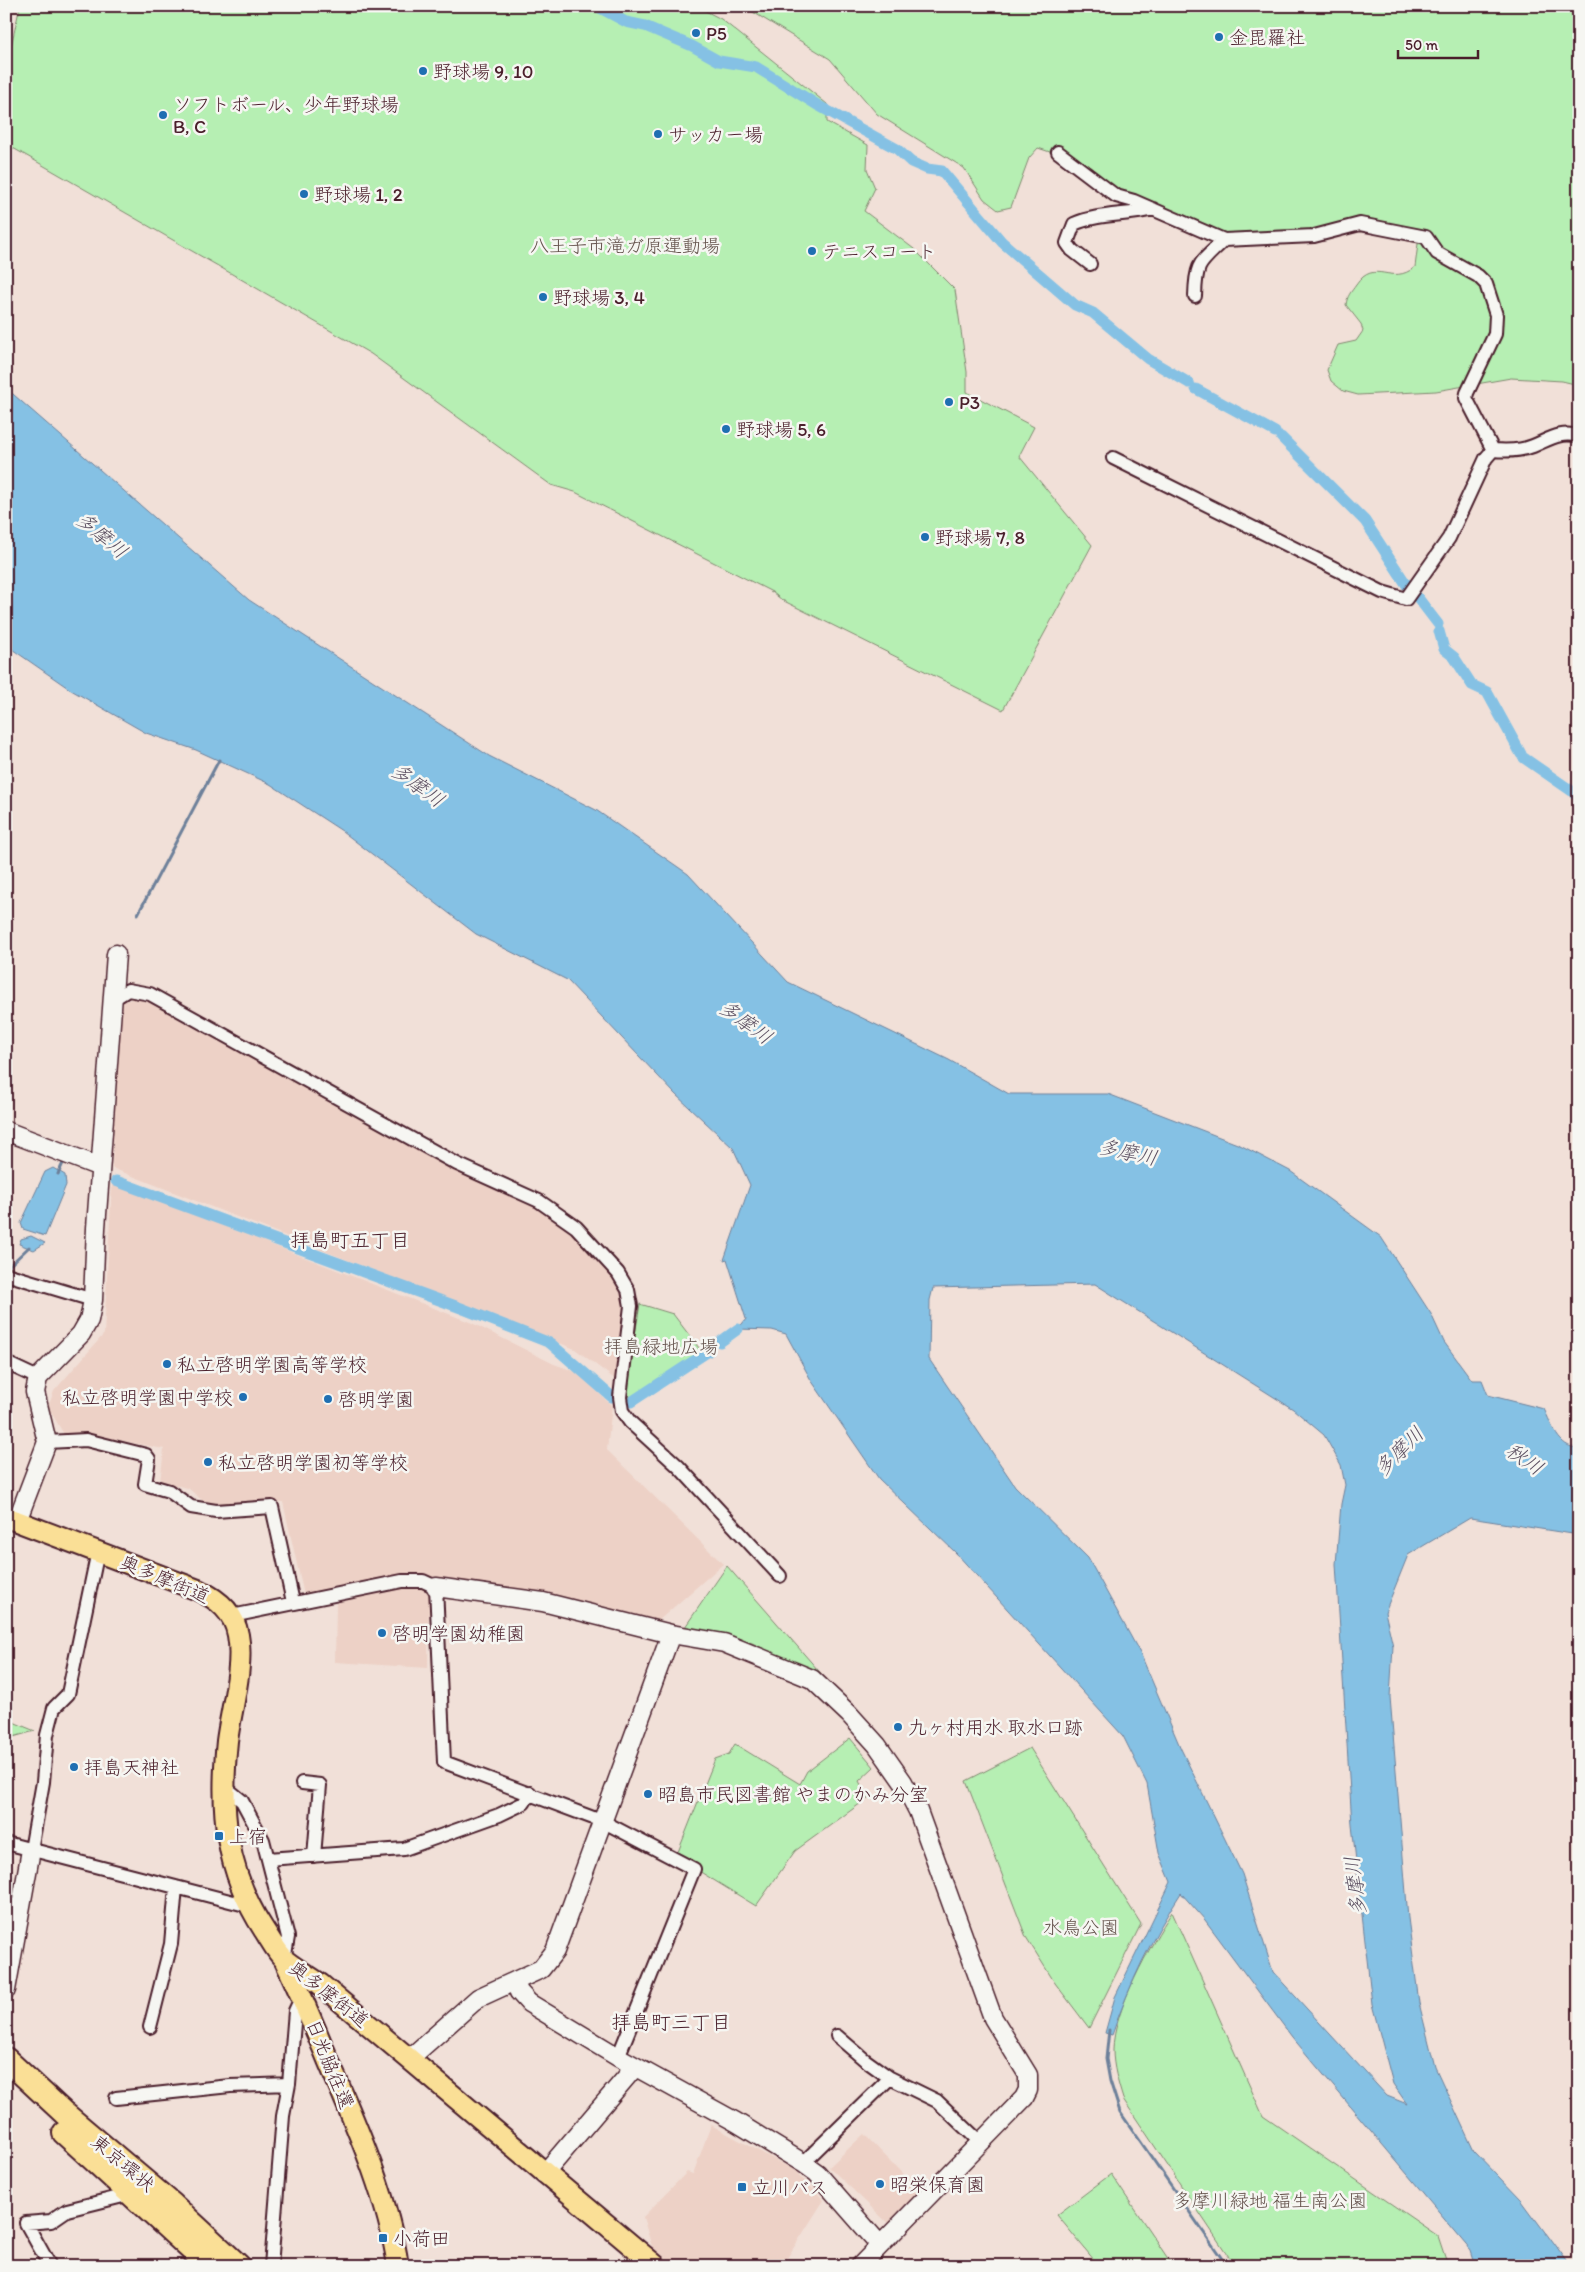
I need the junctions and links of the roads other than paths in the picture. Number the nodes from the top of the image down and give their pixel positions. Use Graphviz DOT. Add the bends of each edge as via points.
graph roads {
  1 [pos="1058,152"];
  2 [pos="1153,210"];
  3 [pos="1224,240"];
  4 [pos="1090,264"];
  5 [pos="1196,296"];
  6 [pos="1579,436"];
  7 [pos="1493,450"];
  8 [pos="1113,458"];
  9 [pos="116,954"];
  10 [pos="112,1000"];
  11 [pos="6,1131"];
  12 [pos="100,1167"];
  13 [pos="6,1274"];
  14 [pos="94,1300"];
  15 [pos="6,1363"];
  16 [pos="38,1378"];
  17 [pos="47,1442"];
  18 [pos="12,1519"];
  19 [pos="98,1551"];
  20 [pos="780,1576"];
  21 [pos="436,1587"];
  22 [pos="293,1602"];
  23 [pos="232,1616"];
  24 [pos="671,1634"];
  25 [pos="302,1783"];
  26 [pos="225,1787"];
  27 [pos="530,1793"];
  28 [pos="604,1822"];
  29 [pos="6,1843"];
  30 [pos="31,1850"];
  31 [pos="314,1856"];
  32 [pos="268,1859"];
  33 [pos="176,1887"];
  34 [pos="14,1906"];
  35 [pos="249,1906"];
  36 [pos="284,1960"];
  37 [pos="515,1982"];
  38 [pos="6,1990"];
  39 [pos="302,1996"];
  40 [pos="150,2027"];
  41 [pos="837,2036"];
  42 [pos="618,2057"];
  43 [pos="6,2059"];
  44 [pos="409,2059"];
  45 [pos="635,2067"];
  46 [pos="890,2078"];
  47 [pos="6,2080"];
  48 [pos="289,2084"];
  49 [pos="116,2098"];
  50 [pos="981,2142"];
  51 [pos="803,2163"];
  52 [pos="544,2174"];
  53 [pos="131,2194"];
  54 [pos="880,2244"];
  55 [pos="50,2266"];
  56 [pos="209,2266"];
  57 [pos="240,2266"];
  58 [pos="271,2266"];
  59 [pos="398,2266"];
  60 [pos="656,2266"];
  61 [pos="860,2266"];
  1 -- 2 [label="street" via="1116,196"];
  2 -- 3 [label="street"];
  2 -- 4 [label="street" via="1084,219 1074,224 1068,243"];
  3 -- 5 [label="street" via="1199,265"];
  3 -- 7 [label="street" via="1314,236 1360,224 1423,236 1437,253 1478,276 1486,284 1496,315 1496,330 1466,398"];
  6 -- 7 [label="street" via="1564,432 1532,446 1510,451"];
  7 -- 8 [label="street" via="1482,466 1448,538 1406,599 1382,592"];
  9 -- 10 [label="street"];
  10 -- 12 [label="street"];
  10 -- 20 [label="street" via="128,990 150,994 458,1164 539,1201 576,1227 618,1273 628,1290 631,1306 620,1397 622,1411"];
  11 -- 12 [label="street"];
  12 -- 14 [label="street"];
  13 -- 14 [label="street"];
  14 -- 16 [label="street" via="81,1334"];
  15 -- 16 [label="street"];
  16 -- 17 [label="street" via="34,1392"];
  17 -- 18 [label="street"];
  17 -- 22 [label="street" via="86,1440 146,1455 149,1459 145,1484 169,1491 191,1507 216,1510 272,1507"];
  18 -- 19 [label="main road, 奥多摩街道"];
  19 -- 23 [label="main road, 奥多摩街道" via="212,1596"];
  19 -- 30 [label="street" via="68,1694 54,1708 47,1734 43,1782"];
  21 -- 22 [label="street" via="422,1581 402,1581"];
  21 -- 24 [label="street" via="544,1602"];
  21 -- 27 [label="street" via="444,1762"];
  22 -- 23 [label="street"];
  23 -- 26 [label="main road, 奥多摩街道" via="240,1648 227,1741"];
  24 -- 28 [label="street"];
  24 -- 50 [label="street" via="724,1643 812,1679 877,1745 903,1782 918,1811 993,2018 1029,2077 1024,2098"];
  25 -- 31 [label="street" via="320,1785"];
  26 -- 32 [label="street" via="242,1801 263,1840"];
  26 -- 35 [label="main road, 奥多摩街道" via="224,1813 232,1861"];
  27 -- 28 [label="street"];
  27 -- 31 [label="street" via="524,1803 499,1815 404,1849"];
  28 -- 37 [label="street" via="556,1951 541,1969"];
  28 -- 42 [label="street" via="694,1870"];
  29 -- 30 [label="street"];
  30 -- 33 [label="street"];
  30 -- 34 [label="street"];
  31 -- 32 [label="street"];
  32 -- 36 [label="street" via="288,1937"];
  33 -- 35 [label="street"];
  33 -- 40 [label="street" via="170,1944"];
  34 -- 38 [label="street"];
  35 -- 36 [label="main road, 奥多摩街道"];
  36 -- 39 [label="main road, 日光脇往還"];
  36 -- 44 [label="main road, 奥多摩街道" via="320,1984"];
  37 -- 42 [label="street" via="529,2003"];
  37 -- 44 [label="street" via="478,1998"];
  39 -- 48 [label="street" via="296,2010"];
  39 -- 59 [label="main road, 日光脇往還" via="372,2170 387,2213"];
  41 -- 46 [label="street"];
  42 -- 45 [label="street"];
  43 -- 57 [label="highway, 東京環状"];
  44 -- 52 [label="main road, 奥多摩街道"];
  45 -- 51 [label="street"];
  45 -- 52 [label="street"];
  46 -- 50 [label="street" via="937,2100"];
  46 -- 51 [label="street"];
  47 -- 53 [label="highway, 東京環状"];
  48 -- 49 [label="street" via="230,2086"];
  48 -- 58 [label="street" via="283,2116"];
  50 -- 54 [label="street"];
  51 -- 54 [label="street" via="816,2173"];
  52 -- 60 [label="main road, 奥多摩街道"];
  53 -- 55 [label="street" via="67,2210 51,2221 26,2222"];
  53 -- 56 [label="highway, 東京環状"];
  54 -- 61 [label="street"];
}
